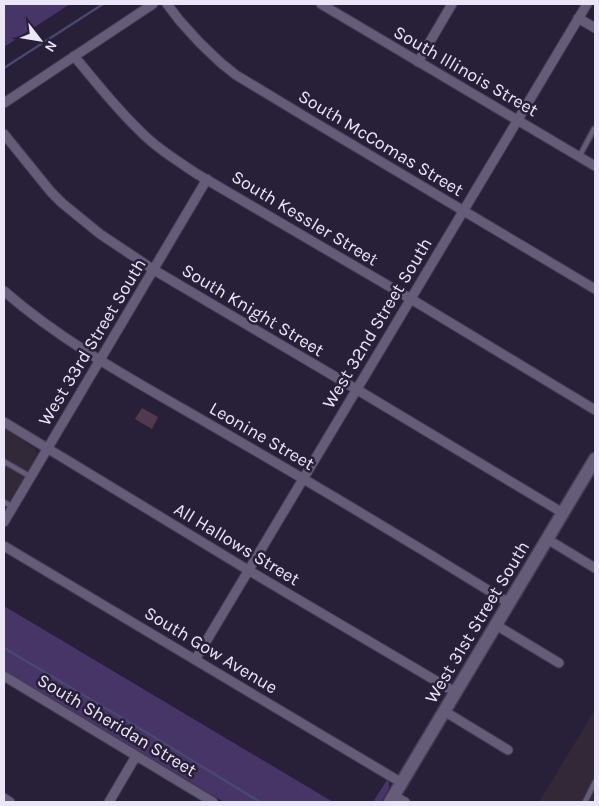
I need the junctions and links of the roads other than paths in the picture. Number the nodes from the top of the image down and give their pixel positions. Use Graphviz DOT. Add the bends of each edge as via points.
graph roads {
  1 [pos="153,4"];
  2 [pos="167,4"];
  3 [pos="321,4"];
  4 [pos="452,4"];
  5 [pos="586,4"];
  6 [pos="578,18"];
  7 [pos="595,28"];
  8 [pos="74,56"];
  9 [pos="418,62"];
  10 [pos="4,103"];
  11 [pos="517,120"];
  12 [pos="594,129"];
  13 [pos="4,134"];
  14 [pos="579,156"];
  15 [pos="595,166"];
  16 [pos="208,180"];
  17 [pos="463,210"];
  18 [pos="154,270"];
  19 [pos="595,289"];
  20 [pos="4,291"];
  21 [pos="410,299"];
  22 [pos="100,360"];
  23 [pos="356,389"];
  24 [pos="595,410"];
  25 [pos="4,422"];
  26 [pos="47,449"];
  27 [pos="595,459"];
  28 [pos="4,464"];
  29 [pos="30,477"];
  30 [pos="303,479"];
  31 [pos="4,502"];
  32 [pos="13,507"];
  33 [pos="563,514"];
  34 [pos="4,522"];
  35 [pos="547,540"];
  36 [pos="4,546"];
  37 [pos="595,568"];
  38 [pos="248,570"];
  39 [pos="509,603"];
  40 [pos="496,626"];
  41 [pos="195,660"];
  42 [pos="559,663"];
  43 [pos="4,676"];
  44 [pos="455,692"];
  45 [pos="444,711"];
  46 [pos="508,750"];
  47 [pos="136,756"];
  48 [pos="595,782"];
  49 [pos="402,783"];
  50 [pos="4,798"];
  51 [pos="396,800"];
  52 [pos="10,802"];
  53 [pos="109,802"];
  54 [pos="213,802"];
  55 [pos="584,802"];
  1 -- 8 [label="street"];
  2 -- 17 [label="street, South McComas Street" via="200,43 229,69"];
  3 -- 9 [label="street, South Illinois Street"];
  4 -- 9 [label="street"];
  5 -- 6 [label="street, West 32nd Street South"];
  6 -- 7 [label="street"];
  6 -- 11 [label="street, West 32nd Street South"];
  8 -- 10 [label="street"];
  8 -- 16 [label="street, South Kessler Street" via="138,130 170,156"];
  9 -- 11 [label="street, South Illinois Street"];
  11 -- 14 [label="street, South Illinois Street"];
  11 -- 17 [label="street, West 32nd Street South"];
  12 -- 14 [label="lane"];
  13 -- 18 [label="street, South Knight Street" via="62,204"];
  14 -- 15 [label="street, South Illinois Street"];
  16 -- 18 [label="street, West 33rd Street South"];
  16 -- 21 [label="street, South Kessler Street"];
  17 -- 19 [label="street, South McComas Street"];
  17 -- 21 [label="street, West 32nd Street South"];
  18 -- 22 [label="street, West 33rd Street South"];
  18 -- 23 [label="street, South Knight Street"];
  20 -- 22 [label="street, Leonine Street"];
  21 -- 23 [label="street, West 32nd Street South"];
  21 -- 24 [label="street, South Kessler Street"];
  22 -- 26 [label="street, West 33rd Street South"];
  22 -- 30 [label="street, Leonine Street"];
  23 -- 30 [label="street, West 32nd Street South"];
  23 -- 33 [label="street, South Knight Street"];
  25 -- 26 [label="street, All Hallows Street"];
  26 -- 29 [label="street, West 33rd Street South"];
  26 -- 38 [label="street, All Hallows Street"];
  27 -- 33 [label="street, West 31st Street South"];
  28 -- 29 [label="lane"];
  29 -- 32 [label="street, West 33rd Street South"];
  30 -- 38 [label="street, West 32nd Street South"];
  30 -- 39 [label="street, Leonine Street"];
  31 -- 32 [label="lane"];
  32 -- 34 [label="street, West 33rd Street South"];
  33 -- 35 [label="street, West 31st Street South"];
  35 -- 37 [label="street"];
  35 -- 39 [label="street, West 31st Street South"];
  36 -- 41 [label="street, South Gow Avenue"];
  38 -- 41 [label="street, West 32nd Street South"];
  38 -- 44 [label="street, All Hallows Street"];
  39 -- 40 [label="street, West 31st Street South"];
  40 -- 42 [label="street"];
  40 -- 44 [label="street, West 31st Street South"];
  41 -- 49 [label="street, South Gow Avenue"];
  43 -- 47 [label="street, South Sheridan Street"];
  44 -- 45 [label="street, West 31st Street South"];
  45 -- 46 [label="street"];
  45 -- 49 [label="street, West 31st Street South"];
  47 -- 53 [label="street"];
  47 -- 54 [label="street, South Sheridan Street"];
  48 -- 55 [label="lane"];
  49 -- 51 [label="street, West 31st Street South"];
  50 -- 52 [label="street"];
}
